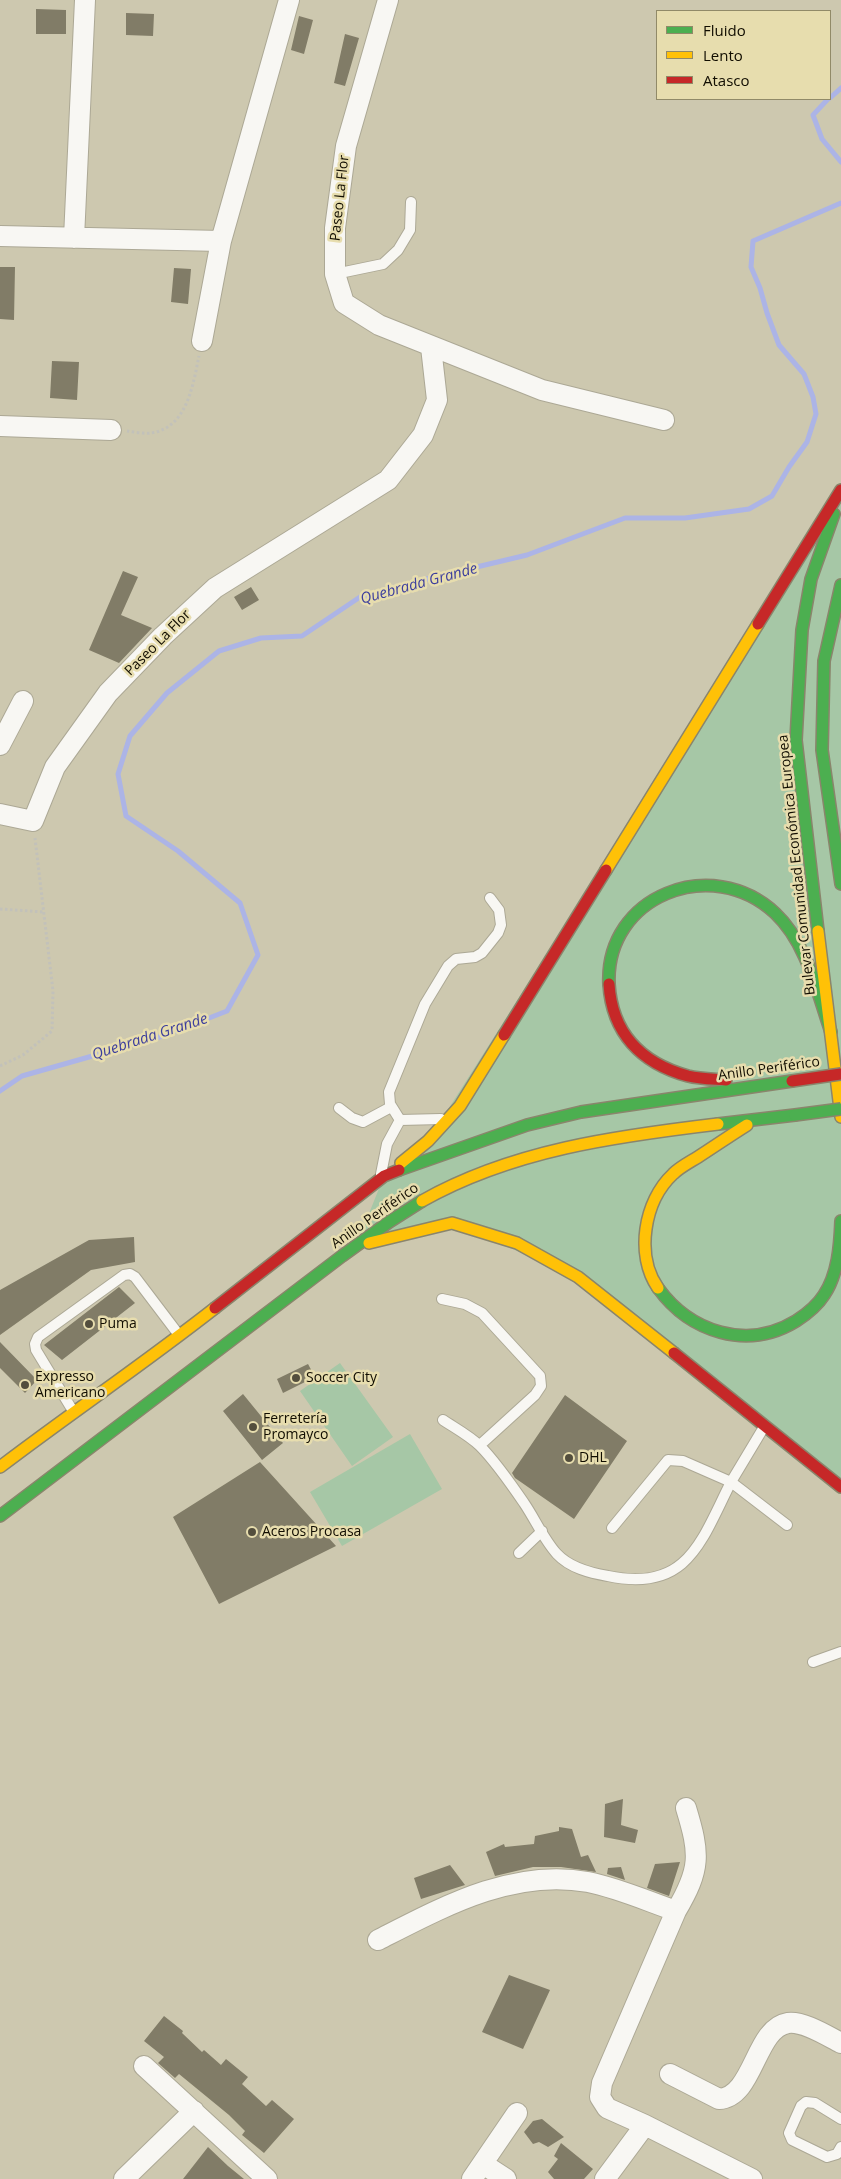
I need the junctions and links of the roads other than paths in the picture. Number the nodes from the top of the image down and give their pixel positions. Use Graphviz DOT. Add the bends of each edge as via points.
graph roads {
  1 [pos="86,0"];
  2 [pos="289,0"];
  3 [pos="388,0"];
  4 [pos="411,202"];
  5 [pos="0,236"];
  6 [pos="74,238"];
  7 [pos="221,241"];
  8 [pos="335,274"];
  9 [pos="202,341"];
  10 [pos="431,347"];
  11 [pos="664,420"];
  12 [pos="0,426"];
  13 [pos="111,430"];
  14 [pos="841,490"];
  15 [pos="841,496"];
  16 [pos="841,585"];
  17 [pos="23,701"];
  18 [pos="1,739"];
  19 [pos="0,814"];
  20 [pos="841,884"];
  21 [pos="490,898"];
  22 [pos="831,1032"];
  23 [pos="841,1074"];
  24 [pos="764,1084"];
  25 [pos="391,1107"];
  26 [pos="339,1108"];
  27 [pos="841,1109"];
  28 [pos="841,1117"];
  29 [pos="448,1119"];
  30 [pos="400,1120"];
  31 [pos="752,1121"];
  32 [pos="382,1177"];
  33 [pos="841,1221"];
  34 [pos="356,1246"];
  35 [pos="442,1299"];
  36 [pos="179,1336"];
  37 [pos="73,1411"];
  38 [pos="443,1420"];
  39 [pos="765,1426"];
  40 [pos="480,1445"];
  41 [pos="0,1467"];
  42 [pos="731,1482"];
  43 [pos="841,1488"];
  44 [pos="0,1516"];
  45 [pos="787,1524"];
  46 [pos="612,1528"];
  47 [pos="542,1531"];
  48 [pos="519,1553"];
  49 [pos="841,1652"];
  50 [pos="813,1662"];
  51 [pos="686,1808"];
  52 [pos="676,1911"];
  53 [pos="378,1940"];
  54 [pos="841,2043"];
  55 [pos="144,2066"];
  56 [pos="670,2074"];
  57 [pos="194,2112"];
  58 [pos="517,2113"];
  59 [pos="841,2119"];
  60 [pos="645,2125"];
  61 [pos="841,2147"];
  62 [pos="477,2171"];
  63 [pos="124,2179"];
  64 [pos="267,2179"];
  65 [pos="506,2179"];
  66 [pos="605,2179"];
  67 [pos="752,2179"];
  1 -- 6 [label="street"];
  2 -- 7 [label="street"];
  3 -- 8 [label="street, Paseo La Flor" via="346,146 335,228"];
  4 -- 8 [label="lane" via="410,230 398,250 383,264"];
  5 -- 6 [label="street"];
  6 -- 7 [label="street"];
  7 -- 9 [label="street"];
  8 -- 10 [label="street, Paseo La Flor" via="344,303 379,325"];
  10 -- 11 [label="street, Paseo La Flor" via="542,390"];
  10 -- 19 [label="street, Paseo La Flor" via="437,400 423,435 388,480 215,588 108,693 55,767 34,821"];
  12 -- 13 [label="street"];
  14 -- 29 [label="main road" via="465,1097"];
  15 -- 22 [label="main road, Bulevar Comunidad Económica Europea" via="811,579 802,630 796,740"];
  16 -- 20 [label="main road" via="824,662 822,750"];
  17 -- 18 [label="street"];
  21 -- 25 [label="lane" via="499,910 501,925 498,933 479,955 452,961 425,1004 389,1092"];
  22 -- 24 [label="main road" via="799,946 769,907 748,893 718,884 693,884 662,893 642,907 622,931 612,956 609,982 612,1013 630,1043 659,1064 689,1076"];
  22 -- 28 [label="main road, Bulevar Comunidad Económica Europea"];
  23 -- 24 [label="main road, Anillo Periférico, bridge"];
  24 -- 32 [label="main road, Anillo Periférico" via="581,1112 496,1135"];
  25 -- 26 [label="lane" via="363,1122"];
  25 -- 30 [label="lane"];
  27 -- 31 [label="main road, Anillo Periférico, bridge"];
  29 -- 30 [label="lane"];
  29 -- 32 [label="main road" via="428,1141"];
  30 -- 32 [label="lane" via="388,1144"];
  31 -- 33 [label="main road" via="670,1176 655,1199 647,1221 645,1256 654,1282 673,1307 701,1325 728,1335 754,1336 783,1330 808,1313 828,1290 839,1254"];
  31 -- 34 [label="main road, Anillo Periférico" via="600,1141 503,1165 427,1197"];
  32 -- 36 [label="main road, Anillo Periférico"];
  34 -- 39 [label="main road" via="452,1224 517,1242 578,1277"];
  34 -- 44 [label="main road, Anillo Periférico"];
  35 -- 40 [label="lane" via="465,1304 482,1313 540,1376 541,1386 535,1395"];
  36 -- 37 [label="main road, Anillo Periférico"];
  36 -- 37 [label="lane" via="135,1277 124,1275 38,1337 35,1344"];
  37 -- 41 [label="main road, Anillo Periférico"];
  38 -- 40 [label="lane"];
  39 -- 42 [label="lane"];
  39 -- 43 [label="main road"];
  40 -- 47 [label="lane"];
  42 -- 45 [label="lane"];
  42 -- 46 [label="lane" via="683,1461 668,1460"];
  42 -- 47 [label="lane" via="689,1559 654,1578 622,1579 572,1566 557,1554"];
  47 -- 48 [label="lane"];
  49 -- 50 [label="lane"];
  51 -- 52 [label="street" via="697,1848 696,1866 690,1888"];
  52 -- 53 [label="street" via="590,1883 547,1879 526,1881 451,1902"];
  52 -- 60 [label="street" via="600,2090 607,2108"];
  54 -- 56 [label="street" via="800,2024 788,2023 778,2027 737,2091 727,2098 718,2099"];
  55 -- 57 [label="street"];
  57 -- 63 [label="street"];
  57 -- 64 [label="street"];
  58 -- 62 [label="street"];
  59 -- 61 [label="lane" via="815,2103 806,2102 788,2133 792,2140 826,2156 837,2154"];
  60 -- 66 [label="street"];
  60 -- 67 [label="street"];
  62 -- 65 [label="street"];
}
